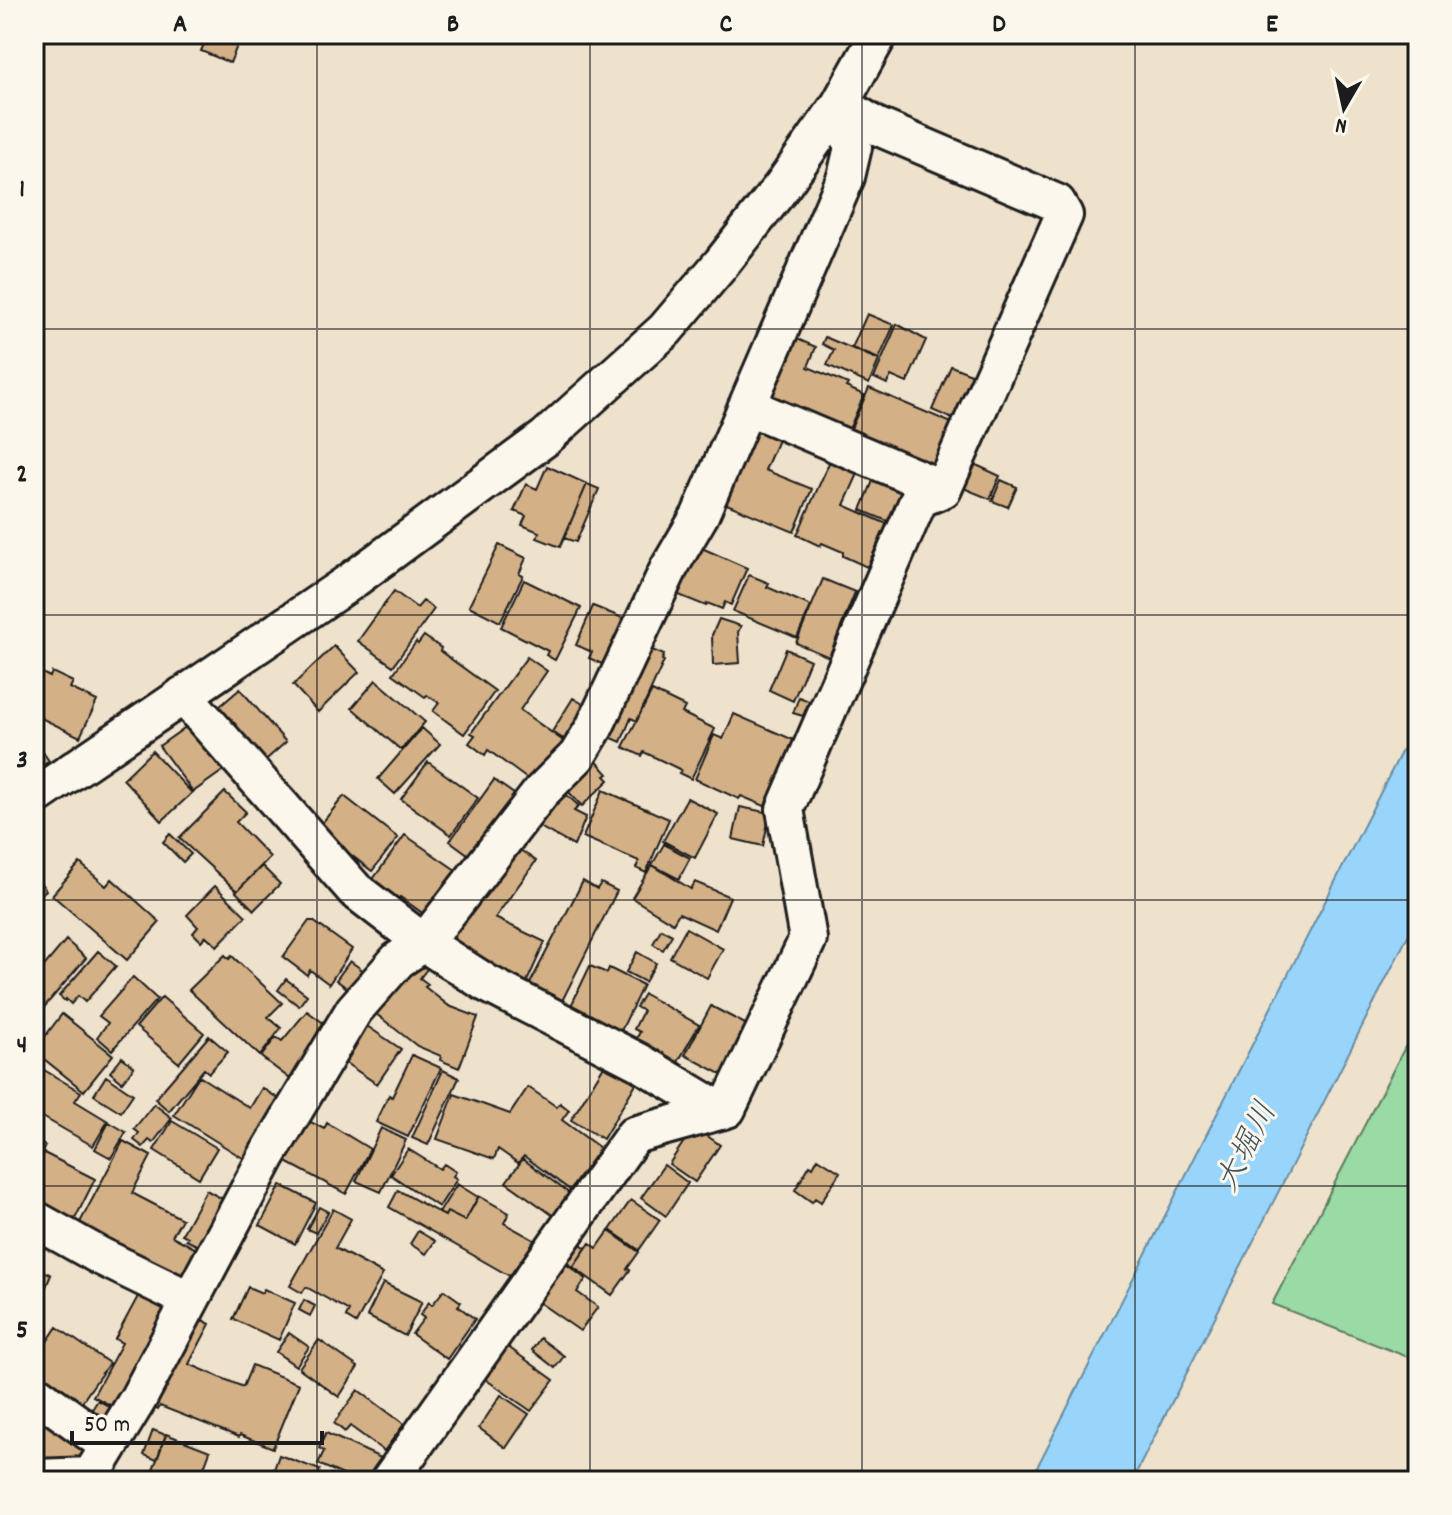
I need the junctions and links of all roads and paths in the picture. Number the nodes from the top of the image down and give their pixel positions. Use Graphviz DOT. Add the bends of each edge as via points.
graph roads {
  1 [pos="879,34"];
  2 [pos="840,104"];
  3 [pos="747,406"];
  4 [pos="943,489"];
  5 [pos="183,695"];
  6 [pos="34,797"];
  7 [pos="424,943"];
  8 [pos="721,1111"];
  9 [pos="34,1219"];
  10 [pos="190,1300"];
  11 [pos="34,1392"];
  12 [pos="109,1446"];
  13 [pos="34,1478"];
  14 [pos="389,1481"];
  1 -- 2 [label="street"];
  2 -- 3 [label="street" via="853,147 846,177"];
  2 -- 4 [label="street" via="876,126 1057,203 1064,215"];
  2 -- 5 [label="street" via="783,185 665,330 567,419 362,573"];
  3 -- 4 [label="street"];
  3 -- 7 [label="street" via="700,515 669,568 594,728 577,756 541,792"];
  4 -- 8 [label="street" via="919,499 785,809 808,939 727,1109"];
  5 -- 6 [label="street"];
  5 -- 7 [label="street" via="355,890"];
  7 -- 8 [label="street" via="486,983"];
  7 -- 10 [label="street" via="398,960 354,1010"];
  8 -- 14 [label="street" via="634,1135"];
  9 -- 10 [label="street"];
  10 -- 12 [label="street"];
  11 -- 12 [label="street"];
  12 -- 13 [label="street" via="91,1476"];
}
